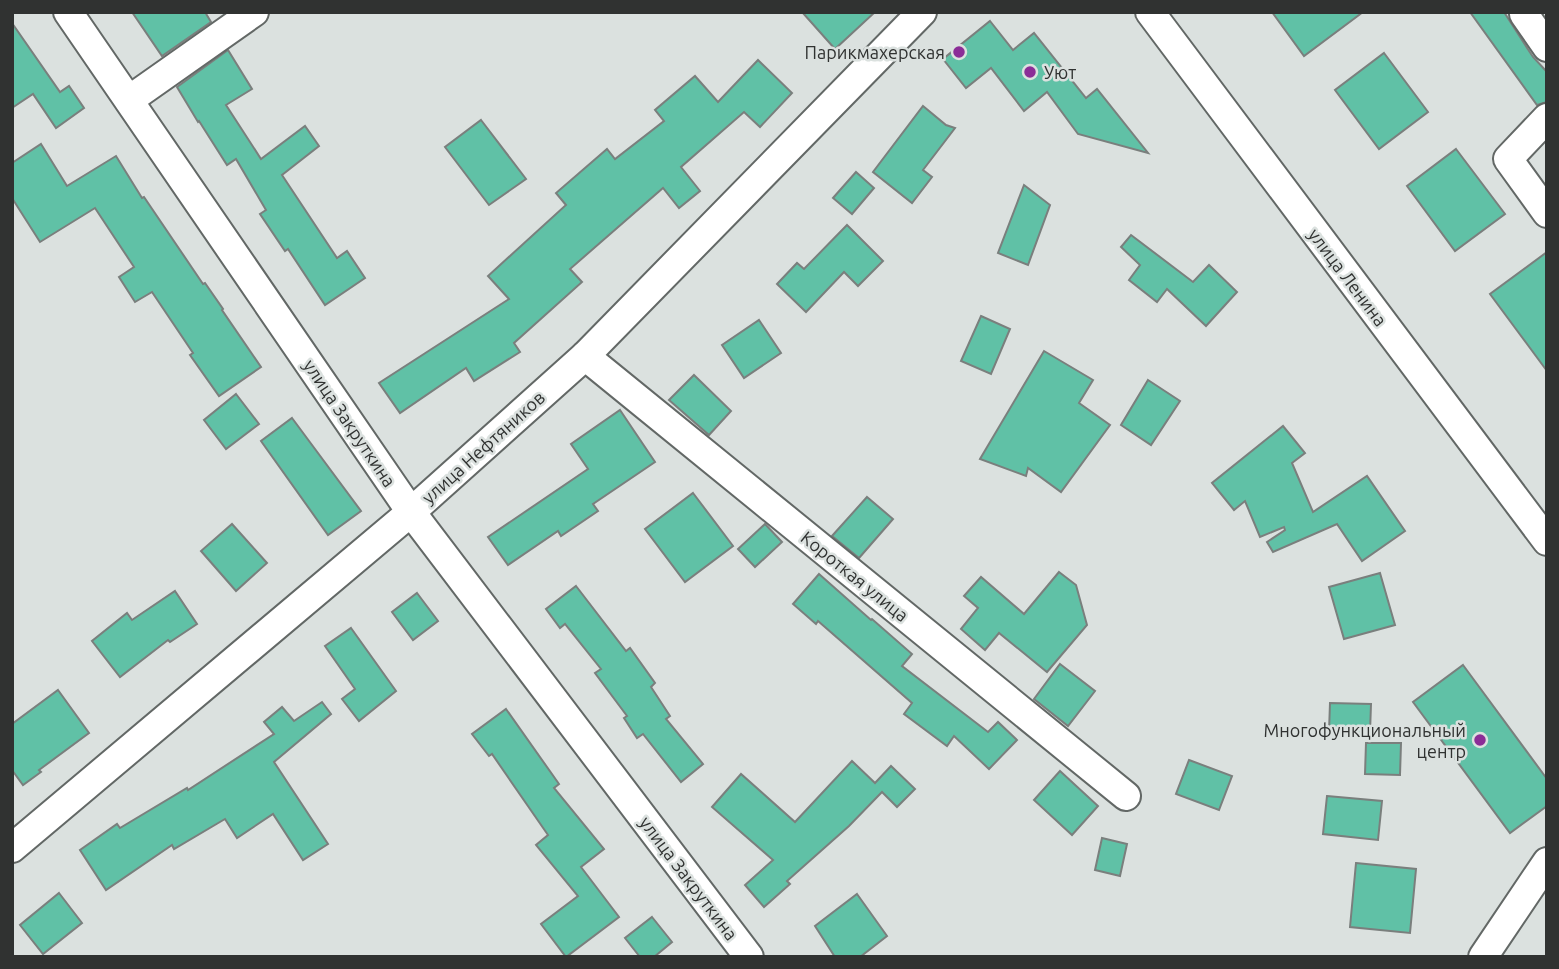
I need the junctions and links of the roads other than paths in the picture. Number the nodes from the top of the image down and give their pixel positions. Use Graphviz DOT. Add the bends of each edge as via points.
graph roads {
  1 [pos="68,12"];
  2 [pos="254,12"];
  3 [pos="922,12"];
  4 [pos="1153,13"];
  5 [pos="1524,14"];
  6 [pos="1547,47"];
  7 [pos="128,100"];
  8 [pos="1547,118"];
  9 [pos="1547,213"];
  10 [pos="585,356"];
  11 [pos="411,512"];
  12 [pos="1547,541"];
  13 [pos="1126,796"];
  14 [pos="12,848"];
  15 [pos="1547,862"];
  16 [pos="749,957"];
  17 [pos="1483,957"];
  1 -- 7 [label="street, улица Закруткина"];
  2 -- 7 [label="street"];
  3 -- 10 [label="street, улица Нефтяников"];
  4 -- 12 [label="street, улица Ленина"];
  5 -- 6 [label="street"];
  7 -- 11 [label="street, улица Закруткина"];
  8 -- 9 [label="street" via="1508,159"];
  10 -- 11 [label="street, улица Нефтяников"];
  10 -- 13 [label="street, Короткая улица"];
  11 -- 14 [label="street, улица Нефтяников"];
  11 -- 16 [label="street, улица Закруткина"];
  15 -- 17 [label="street"];
}
